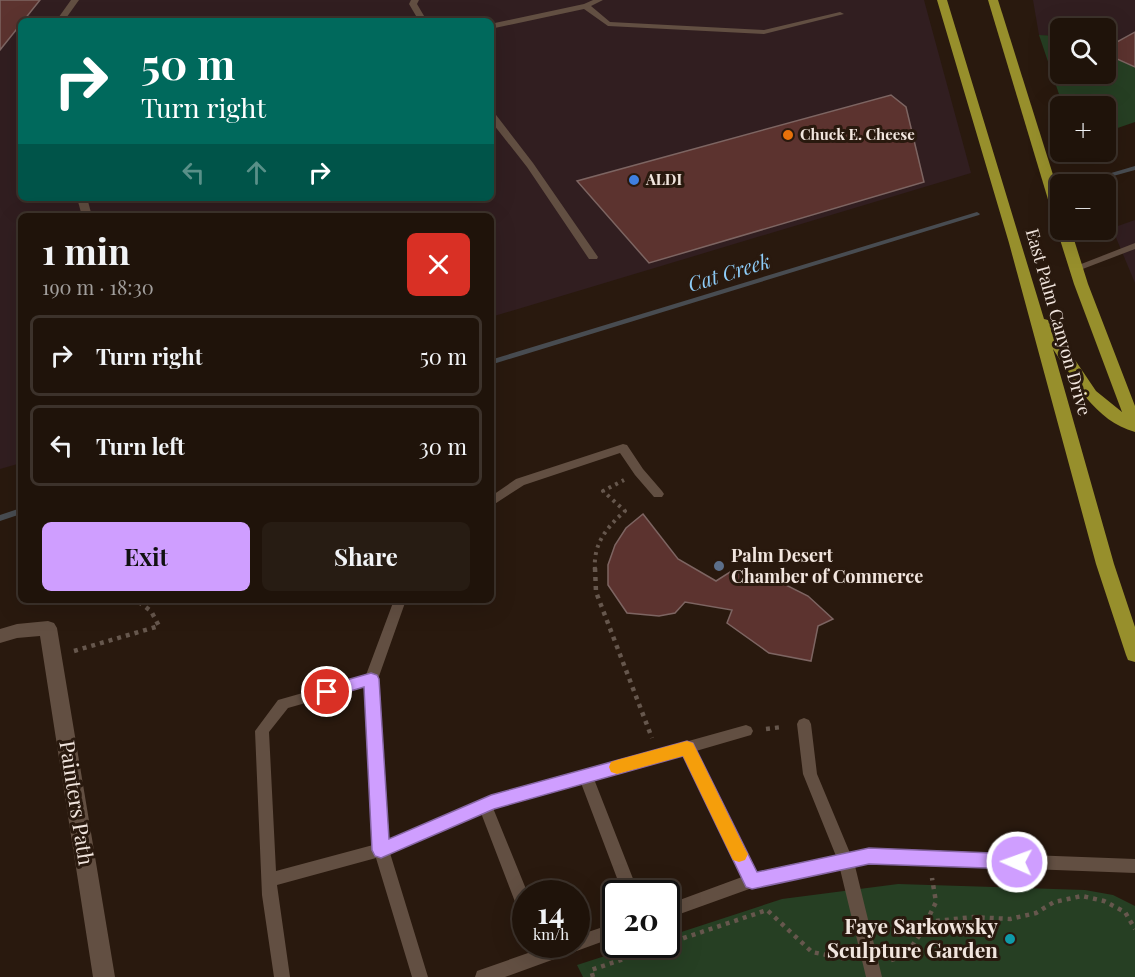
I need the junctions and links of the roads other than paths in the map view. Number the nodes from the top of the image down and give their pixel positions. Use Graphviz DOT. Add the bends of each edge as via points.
graph roads {
  1 [pos="75,0"];
  2 [pos="415,0"];
  3 [pos="599,0"];
  4 [pos="942,0"];
  5 [pos="993,0"];
  6 [pos="586,6"];
  7 [pos="840,14"];
  8 [pos="62,18"];
  9 [pos="421,18"];
  10 [pos="494,26"];
  11 [pos="494,118"];
  12 [pos="1050,184"];
  13 [pos="1067,240"];
  14 [pos="1135,246"];
  15 [pos="593,257"];
  16 [pos="1076,268"];
  17 [pos="1034,309"];
  18 [pos="1135,427"];
  19 [pos="658,494"];
  20 [pos="494,499"];
  21 [pos="399,603"];
  22 [pos="0,636"];
  23 [pos="1135,655"];
  24 [pos="371,679"];
  25 [pos="804,724"];
  26 [pos="746,731"];
  27 [pos="687,747"];
  28 [pos="586,776"];
  29 [pos="485,804"];
  30 [pos="381,850"];
  31 [pos="846,861"];
  32 [pos="1135,866"];
  33 [pos="270,880"];
  34 [pos="515,880"];
  35 [pos="626,880"];
  36 [pos="752,881"];
  37 [pos="680,907"];
  38 [pos="525,958"];
  39 [pos="873,971"];
  40 [pos="104,977"];
  41 [pos="282,977"];
  42 [pos="420,977"];
  43 [pos="483,977"];
  1 -- 8 [label="lane"];
  2 -- 9 [label="lane" via="413,4"];
  3 -- 6 [label="lane"];
  4 -- 17 [label="main road, East Palm Canyon Drive"];
  5 -- 12 [label="main road, East Palm Canyon Drive"];
  6 -- 7 [label="lane" via="609,24 764,32"];
  6 -- 10 [label="lane"];
  11 -- 15 [label="lane"];
  13 -- 16 [label="main road, East Palm Canyon Drive"];
  14 -- 16 [label="lane"];
  16 -- 18 [label="main road, East Palm Canyon Drive"];
  17 -- 18 [label="main road" via="1091,395 1109,412"];
  17 -- 23 [label="main road, East Palm Canyon Drive" via="1105,564"];
  19 -- 20 [label="lane" via="623,448 520,482"];
  21 -- 24 [label="lane"];
  22 -- 40 [label="street, Painters Path" via="48,628"];
  24 -- 30 [label="lane"];
  24 -- 33 [label="lane" via="283,704 262,731"];
  25 -- 31 [label="lane" via="810,774"];
  26 -- 27 [label="lane"];
  27 -- 28 [label="lane"];
  27 -- 36 [label="lane"];
  28 -- 29 [label="lane"];
  28 -- 35 [label="lane"];
  29 -- 30 [label="lane"];
  29 -- 34 [label="lane"];
  30 -- 33 [label="lane"];
  30 -- 42 [label="lane"];
  31 -- 32 [label="lane" via="869,856"];
  31 -- 36 [label="lane"];
  31 -- 39 [label="lane"];
  33 -- 41 [label="lane"];
  36 -- 37 [label="lane"];
  38 -- 43 [label="lane"];
}
